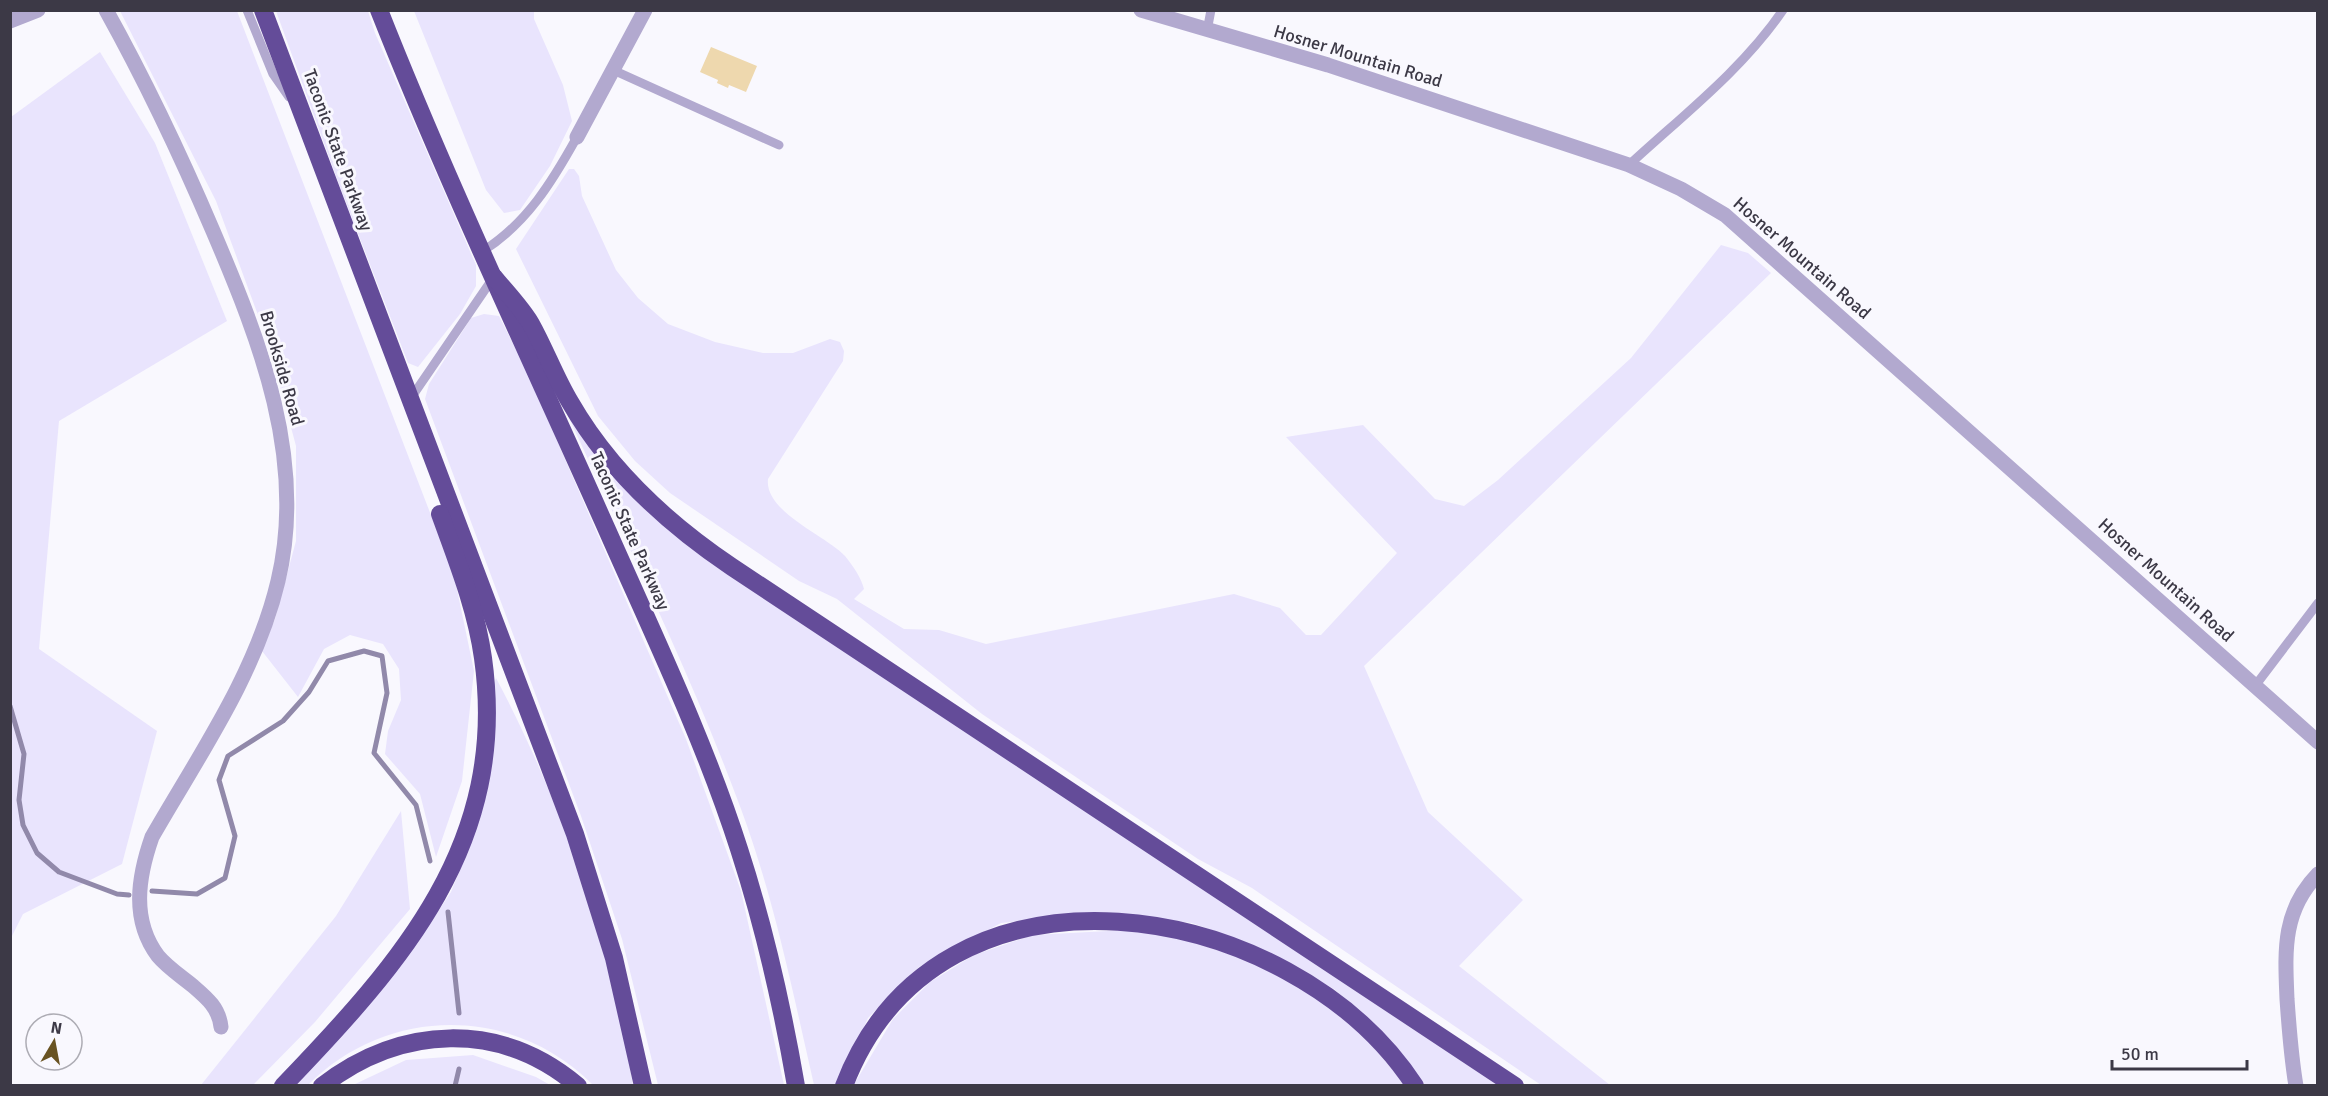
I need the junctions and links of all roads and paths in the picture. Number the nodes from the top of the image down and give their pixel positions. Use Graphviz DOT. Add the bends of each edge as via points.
graph roads {
  1 [pos="38,10"];
  2 [pos="106,10"];
  3 [pos="247,10"];
  4 [pos="263,10"];
  5 [pos="379,10"];
  6 [pos="645,10"];
  7 [pos="1141,10"];
  8 [pos="1211,10"];
  9 [pos="1784,10"];
  10 [pos="10,21"];
  11 [pos="1206,31"];
  12 [pos="613,70"];
  13 [pos="301,114"];
  14 [pos="577,137"];
  15 [pos="779,145"];
  16 [pos="1629,165"];
  17 [pos="483,250"];
  18 [pos="494,277"];
  19 [pos="409,400"];
  20 [pos="2318,603"];
  21 [pos="2255,686"];
  22 [pos="2318,742"];
  23 [pos="2318,874"];
  24 [pos="221,1027"];
  25 [pos="283,1086"];
  26 [pos="322,1086"];
  27 [pos="578,1086"];
  28 [pos="643,1086"];
  29 [pos="796,1086"];
  30 [pos="844,1086"];
  31 [pos="1414,1086"];
  32 [pos="1515,1086"];
  33 [pos="2296,1086"];
  1 -- 10 [label="street"];
  2 -- 24 [label="street, Brookside Road" via="160,114 229,268 270,384 287,470 286,526 278,580 263,631 239,685 152,837 138,894 143,930 159,957 208,999 220,1014"];
  3 -- 13 [label="lane" via="273,74"];
  4 -- 13 [label="highway, Taconic State Parkway"];
  5 -- 17 [label="highway, Taconic State Parkway"];
  6 -- 12 [label="street"];
  7 -- 11 [label="street, Hosner Mountain Road"];
  8 -- 11 [label="lane"];
  9 -- 16 [label="lane" via="1736,67"];
  11 -- 16 [label="street, Hosner Mountain Road" via="1328,65"];
  12 -- 14 [label="street"];
  12 -- 15 [label="lane"];
  13 -- 19 [label="highway, Taconic State Parkway"];
  14 -- 17 [label="lane" via="527,215"];
  16 -- 21 [label="street, Hosner Mountain Road" via="1725,215"];
  17 -- 18 [label="highway, Taconic State Parkway"];
  18 -- 19 [label="lane"];
  18 -- 29 [label="highway, Taconic State Parkway" via="716,784 773,969"];
  18 -- 32 [label="highway" via="530,322 570,402 594,438 624,476 675,525 742,574"];
  19 -- 25 [label="highway" via="432,492 480,638 486,699 481,775 459,854 428,914 359,1001"];
  19 -- 28 [label="highway, Taconic State Parkway" via="596,896 620,980"];
  20 -- 21 [label="lane"];
  21 -- 22 [label="street, Hosner Mountain Road"];
  23 -- 33 [label="street" via="2305,887 2292,914 2284,948"];
  26 -- 27 [label="highway" via="345,1068 373,1054 429,1038 459,1038 518,1049 546,1062"];
  30 -- 31 [label="highway" via="879,1023 915,983 939,964 993,938 1023,929 1091,921 1157,925 1192,932 1269,960 1336,1002 1367,1029"];
}
